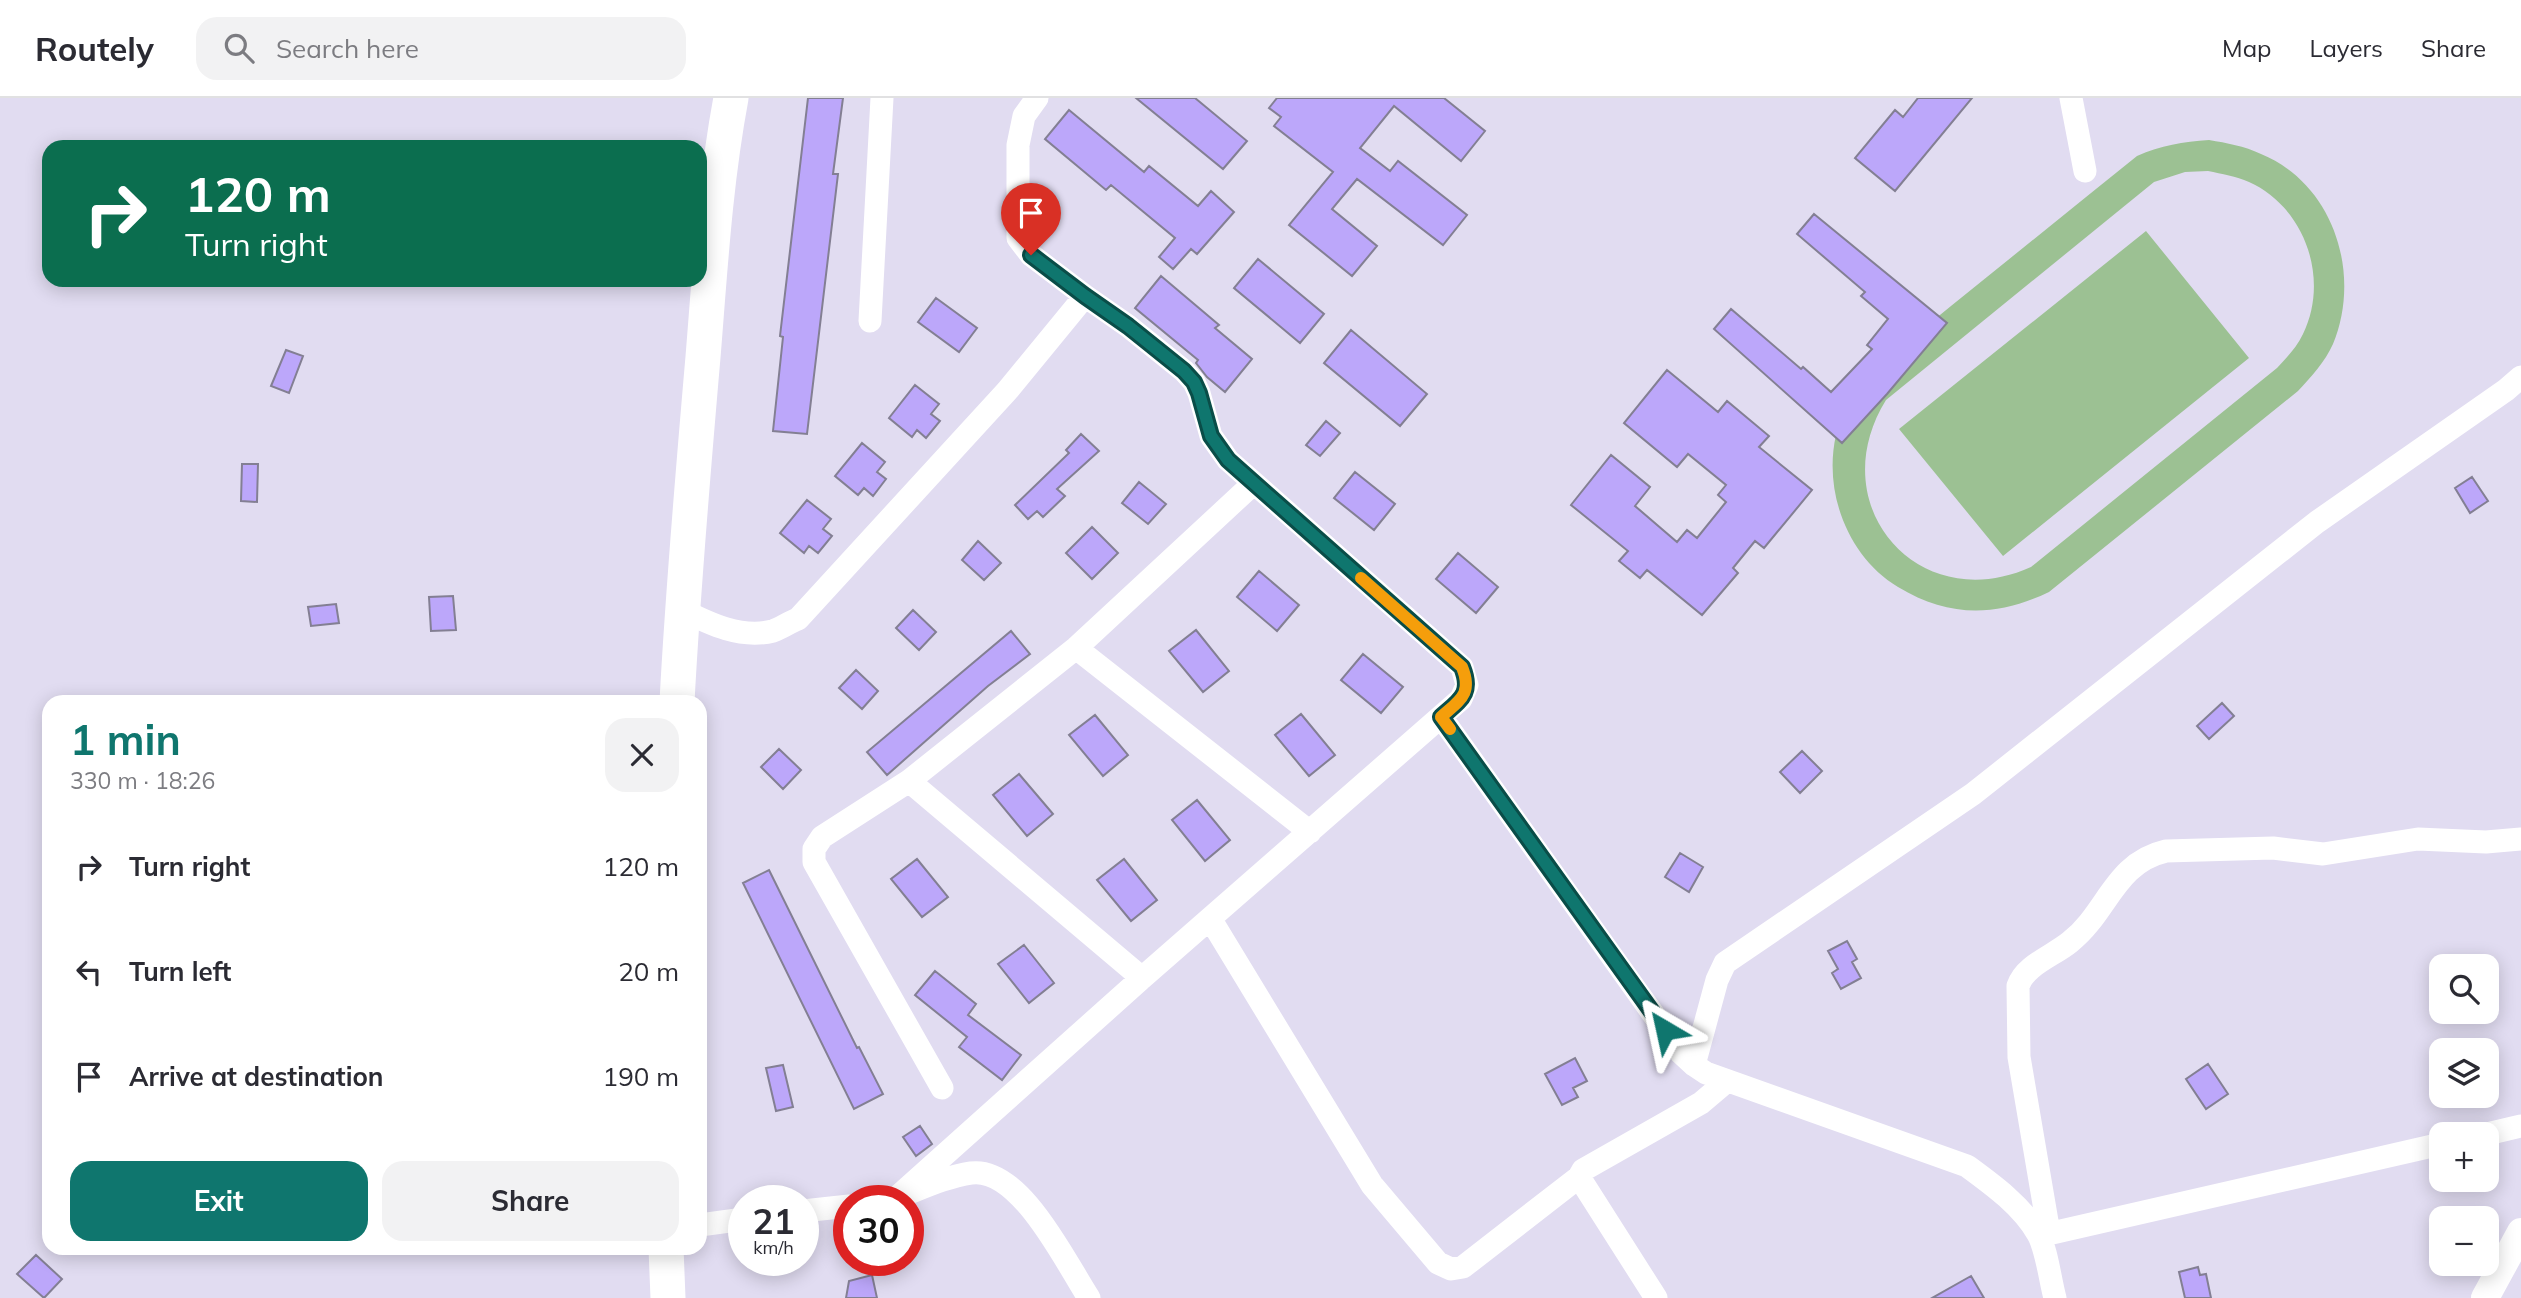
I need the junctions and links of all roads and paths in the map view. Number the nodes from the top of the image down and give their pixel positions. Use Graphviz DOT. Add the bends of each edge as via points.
graph roads {
  1 [pos="731,98"];
  2 [pos="881,98"];
  3 [pos="1037,98"];
  4 [pos="2071,98"];
  5 [pos="2085,172"];
  6 [pos="1085,296"];
  7 [pos="870,321"];
  8 [pos="2521,377"];
  9 [pos="1254,483"];
  10 [pos="682,610"];
  11 [pos="1076,648"];
  12 [pos="677,695"];
  13 [pos="1441,717"];
  14 [pos="909,781"];
  15 [pos="1310,832"];
  16 [pos="2521,839"];
  17 [pos="1211,919"];
  18 [pos="1142,978"];
  19 [pos="1694,1065"];
  20 [pos="1727,1081"];
  21 [pos="942,1088"];
  22 [pos="2521,1126"];
  23 [pos="2499,1131"];
  24 [pos="2429,1147"];
  25 [pos="1579,1177"];
  26 [pos="911,1185"];
  27 [pos="924,1187"];
  28 [pos="728,1221"];
  29 [pos="707,1224"];
  30 [pos="2521,1232"];
  31 [pos="2044,1235"];
  32 [pos="666,1255"];
  33 [pos="668,1298"];
  34 [pos="1089,1298"];
  35 [pos="1656,1298"];
  36 [pos="2055,1298"];
  37 [pos="2485,1298"];
  1 -- 10 [label="main road" via="713,236"];
  2 -- 7 [label="street"];
  3 -- 6 [label="street" via="1024,116 1018,145 1018,238 1031,255"];
  4 -- 5 [label="street"];
  6 -- 9 [label="street" via="1194,382 1218,449"];
  6 -- 10 [label="street" via="1007,391 798,619 773,631 742,633 711,625"];
  8 -- 19 [label="street" via="2317,522 1973,794 1733,957 1717,980"];
  9 -- 11 [label="street"];
  9 -- 13 [label="street" via="1462,667 1465,693"];
  10 -- 12 [label="main road"];
  11 -- 14 [label="street"];
  11 -- 15 [label="street"];
  13 -- 15 [label="street"];
  13 -- 19 [label="street"];
  14 -- 18 [label="street"];
  14 -- 21 [label="street" via="822,837 814,849 814,862"];
  15 -- 17 [label="street"];
  16 -- 31 [label="street" via="2418,839 2323,854 2273,848 2166,852 2136,863 2088,925 2022,975 2018,986 2019,1057"];
  17 -- 18 [label="street"];
  17 -- 25 [label="street" via="1372,1185 1438,1263 1451,1269 1463,1267"];
  18 -- 26 [label="street"];
  19 -- 20 [label="street"];
  20 -- 25 [label="street" via="1701,1103 1583,1170"];
  20 -- 31 [label="street" via="1967,1166"];
  22 -- 23 [label="street"];
  24 -- 31 [label="street"];
  25 -- 35 [label="street"];
  27 -- 34 [label="street" via="972,1173 1005,1181 1027,1201"];
  28 -- 29 [label="street"];
  30 -- 37 [label="street"];
  31 -- 36 [label="street"];
  32 -- 33 [label="main road"];
}
